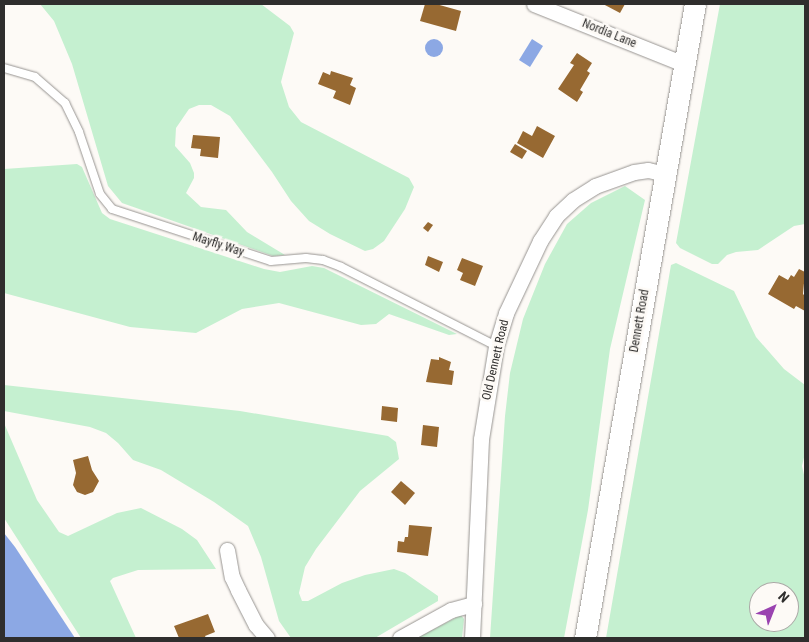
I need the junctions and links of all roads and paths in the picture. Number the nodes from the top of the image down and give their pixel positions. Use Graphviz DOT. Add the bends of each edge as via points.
graph roads {
  1 [pos="534,4"];
  2 [pos="695,4"];
  3 [pos="684,64"];
  4 [pos="4,68"];
  5 [pos="666,174"];
  6 [pos="496,346"];
  7 [pos="227,550"];
  8 [pos="474,604"];
  9 [pos="267,638"];
  10 [pos="400,638"];
  11 [pos="472,638"];
  12 [pos="585,638"];
  1 -- 3 [label="street, Nordia Lane"];
  2 -- 3 [label="street, Dennett Road"];
  3 -- 5 [label="street, Dennett Road"];
  4 -- 6 [label="lane, Mayfly Way" via="35,77 65,103 79,132 100,194 112,208 271,261 323,260"];
  5 -- 6 [label="street, Old Dennett Road" via="648,170 616,177 585,191 556,216 540,240 519,284"];
  5 -- 12 [label="street, Dennett Road"];
  6 -- 8 [label="street, Old Dennett Road" via="481,439"];
  7 -- 9 [label="street" via="232,577 249,613"];
  8 -- 10 [label="street" via="451,610"];
  8 -- 11 [label="street, Old Dennett Road"];
}
